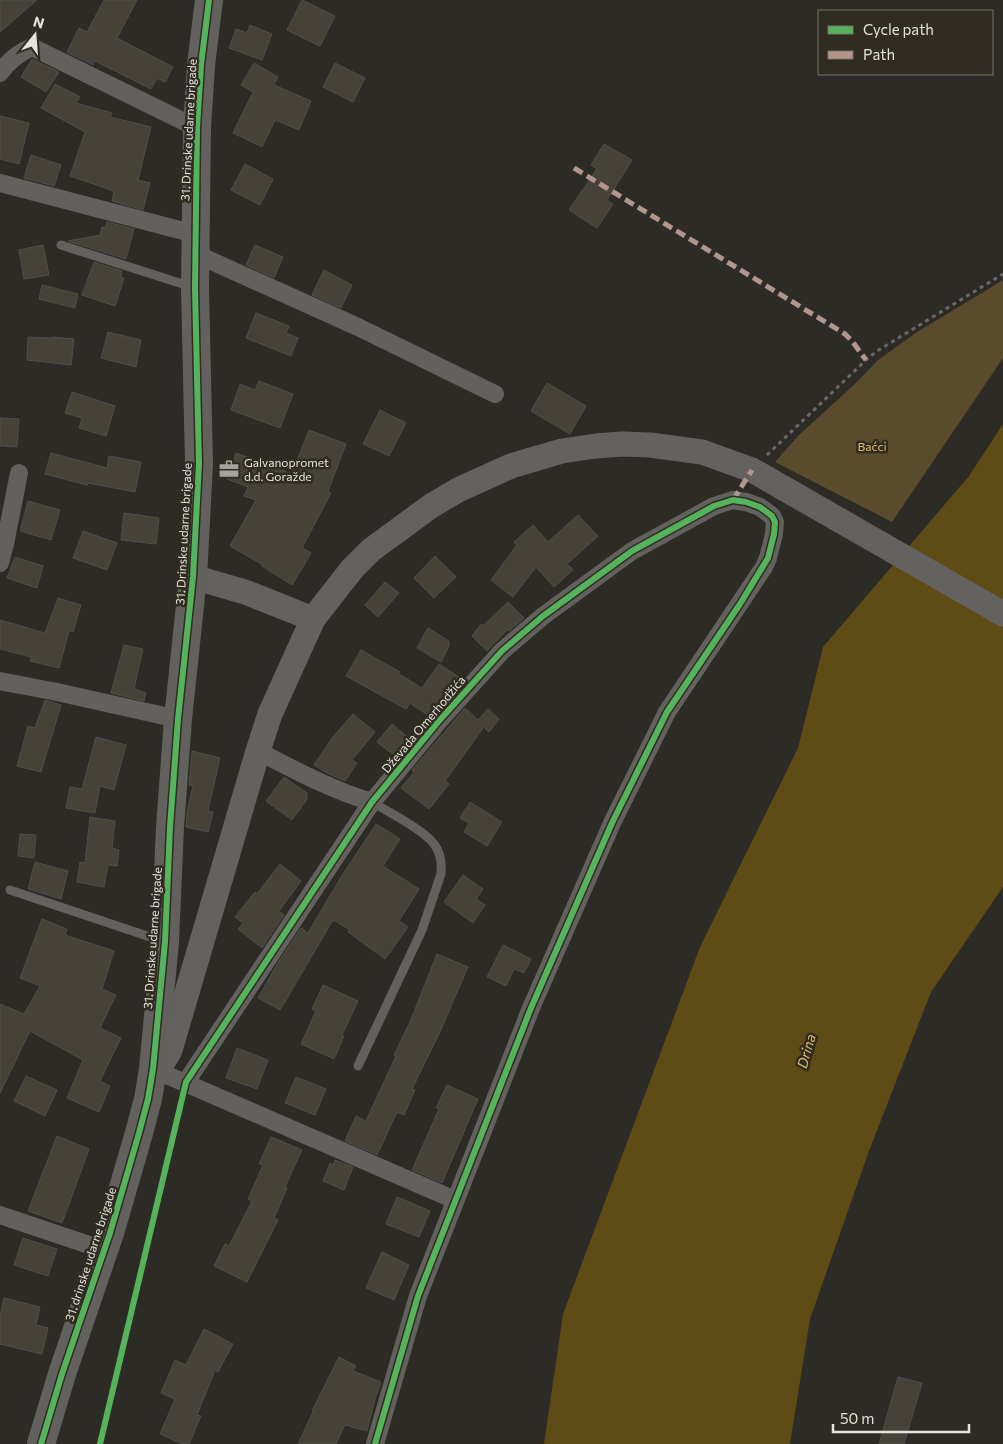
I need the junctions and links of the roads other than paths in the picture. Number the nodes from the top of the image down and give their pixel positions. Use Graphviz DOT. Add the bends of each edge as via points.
graph roads {
  1 [pos="209,0"];
  2 [pos="0,73"];
  3 [pos="197,128"];
  4 [pos="0,183"];
  5 [pos="195,244"];
  6 [pos="61,245"];
  7 [pos="195,288"];
  8 [pos="495,394"];
  9 [pos="19,473"];
  10 [pos="0,563"];
  11 [pos="193,577"];
  12 [pos="1003,614"];
  13 [pos="313,619"];
  14 [pos="0,681"];
  15 [pos="178,719"];
  16 [pos="258,751"];
  17 [pos="372,802"];
  18 [pos="10,890"];
  19 [pos="165,942"];
  20 [pos="358,1066"];
  21 [pos="153,1069"];
  22 [pos="186,1082"];
  23 [pos="455,1200"];
  24 [pos="0,1215"];
  25 [pos="104,1250"];
  26 [pos="41,1444"];
  27 [pos="375,1444"];
  1 -- 3 [label="main road, 31. Drinske udarne brigade"];
  2 -- 3 [label="street" via="6,64 32,47"];
  3 -- 5 [label="main road, 31. Drinske udarne brigade"];
  4 -- 5 [label="street"];
  5 -- 7 [label="main road, 31. Drinske udarne brigade"];
  5 -- 8 [label="street"];
  6 -- 7 [label="lane"];
  7 -- 11 [label="main road, 31. Drinske udarne brigade" via="199,464"];
  9 -- 10 [label="street"];
  11 -- 13 [label="main road" via="245,592"];
  11 -- 15 [label="main road, 31. Drinske udarne brigade"];
  12 -- 13 [label="main road" via="752,470 702,452 636,444 570,449 511,466 458,490 370,550"];
  13 -- 16 [label="main road" via="270,714"];
  14 -- 15 [label="street"];
  15 -- 19 [label="main road, 31. Drinske udarne brigade"];
  16 -- 17 [label="street" via="320,783"];
  16 -- 21 [label="main road" via="170,1050 163,1062"];
  17 -- 20 [label="lane" via="434,843 442,865 422,930"];
  17 -- 22 [label="street, Dževada Omerhodžića"];
  17 -- 23 [label="street, Dževada Omerhodžića" via="502,651 543,616 632,551 714,506 733,500 760,507 772,516 774,534 764,567 667,712 612,823 531,1008"];
  18 -- 19 [label="lane"];
  19 -- 21 [label="main road, 31. Drinske udarne brigade"];
  21 -- 22 [label="street"];
  21 -- 25 [label="main road, 31. drinske udarne brigade" via="139,1133"];
  22 -- 23 [label="street"];
  23 -- 27 [label="street" via="418,1296"];
  24 -- 25 [label="street"];
  25 -- 26 [label="main road, 31. drinske udarne brigade"];
}
